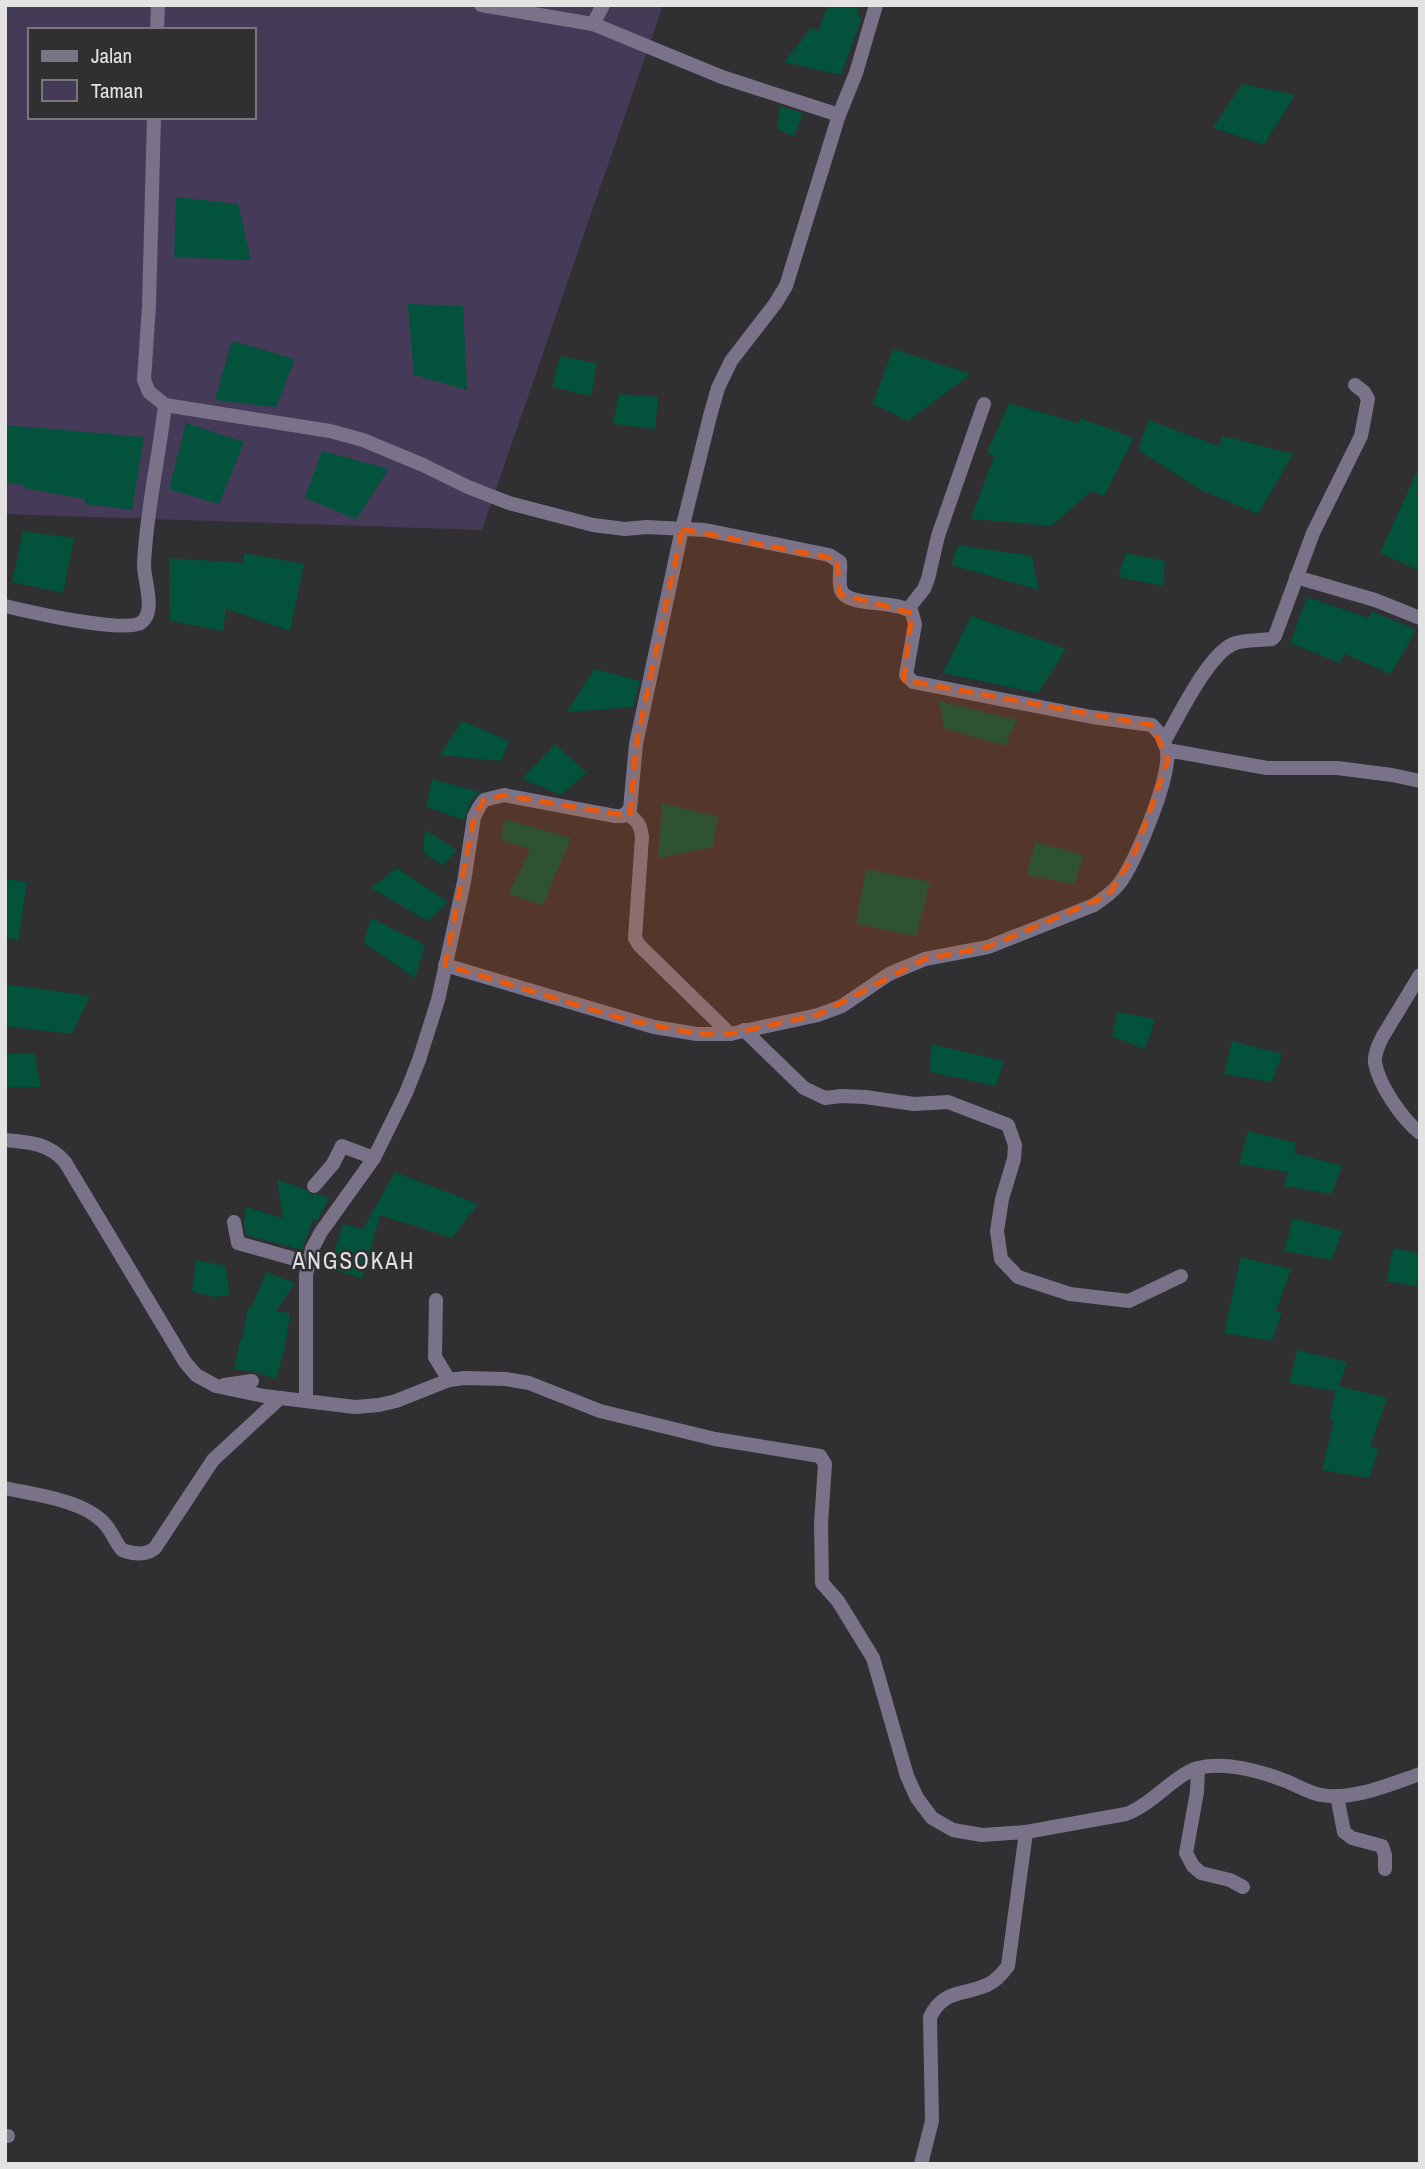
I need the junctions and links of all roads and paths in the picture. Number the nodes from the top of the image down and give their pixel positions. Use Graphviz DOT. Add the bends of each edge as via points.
graph roads {
  1 [pos="158,5"];
  2 [pos="481,5"];
  3 [pos="603,5"];
  4 [pos="876,5"];
  5 [pos="593,24"];
  6 [pos="157,28"];
  7 [pos="839,115"];
  8 [pos="154,119"];
  9 [pos="1355,385"];
  10 [pos="984,404"];
  11 [pos="165,405"];
  12 [pos="681,530"];
  13 [pos="1296,577"];
  14 [pos="5,606"];
  15 [pos="908,609"];
  16 [pos="1420,618"];
  17 [pos="1165,746"];
  18 [pos="1420,781"];
  19 [pos="627,814"];
  20 [pos="445,965"];
  21 [pos="1420,975"];
  22 [pos="744,1030"];
  23 [pos="730,1034"];
  24 [pos="1420,1133"];
  25 [pos="5,1140"];
  26 [pos="374,1158"];
  27 [pos="314,1185"];
  28 [pos="234,1222"];
  29 [pos="309,1263"];
  30 [pos="1181,1276"];
  31 [pos="436,1300"];
  32 [pos="449,1380"];
  33 [pos="251,1381"];
  34 [pos="216,1386"];
  35 [pos="280,1398"];
  36 [pos="306,1400"];
  37 [pos="5,1488"];
  38 [pos="1198,1768"];
  39 [pos="1420,1774"];
  40 [pos="1337,1796"];
  41 [pos="1026,1832"];
  42 [pos="1385,1869"];
  43 [pos="1243,1887"];
  44 [pos="921,2164"];
  1 -- 6 [label="street"];
  2 -- 5 [label="street"];
  3 -- 5 [label="street"];
  4 -- 7 [label="street"];
  5 -- 7 [label="street" via="722,77"];
  7 -- 12 [label="street" via="786,286 731,361 718,388"];
  8 -- 11 [label="street" via="144,380 149,393"];
  9 -- 13 [label="street" via="1368,400 1360,436"];
  10 -- 15 [label="street" via="938,536 928,579"];
  11 -- 12 [label="street" via="330,430 509,503 593,525"];
  11 -- 14 [label="street" via="146,543 149,611 145,620 136,626 113,626"];
  12 -- 15 [label="street" via="726,534 829,555 839,562 844,595"];
  12 -- 19 [label="street" via="636,744"];
  13 -- 16 [label="street"];
  13 -- 17 [label="street" via="1275,636 1233,644 1214,659"];
  15 -- 17 [label="street" via="915,624 906,675 913,682 1152,725"];
  17 -- 18 [label="street" via="1267,768 1337,768"];
  17 -- 22 [label="street" via="1167,771 1160,794 1121,881 1109,895 988,947 925,958 818,1015"];
  19 -- 20 [label="street" via="615,816 504,795 484,800 474,817"];
  19 -- 23 [label="street" via="641,827 642,837 635,938"];
  20 -- 23 [label="street" via="654,1027"];
  20 -- 26 [label="street" via="419,1060"];
  21 -- 24 [label="street" via="1377,1046 1375,1061 1395,1107"];
  22 -- 23 [label="street"];
  22 -- 30 [label="street" via="804,1088 825,1098 948,1102 1008,1125 1014,1159 997,1231 1001,1259 1018,1277 1070,1294 1129,1301"];
  25 -- 34 [label="street" via="55,1150 184,1362"];
  26 -- 27 [label="street" via="342,1146"];
  26 -- 29 [label="street" via="321,1231"];
  28 -- 29 [label="street" via="238,1243"];
  29 -- 36 [label="street"];
  31 -- 32 [label="street" via="435,1357"];
  32 -- 36 [label="street" via="379,1405 355,1407"];
  32 -- 41 [label="street" via="529,1383 600,1411 715,1439 820,1456 825,1464 822,1583 873,1658 917,1798 932,1818 953,1830 982,1835"];
  33 -- 34 [label="street"];
  34 -- 35 [label="street"];
  35 -- 36 [label="street"];
  35 -- 37 [label="street" via="213,1460 149,1553 122,1550 106,1524 92,1512"];
  38 -- 40 [label="street" via="1224,1766 1267,1774 1314,1794"];
  38 -- 41 [label="street" via="1139,1810"];
  38 -- 43 [label="street" via="1186,1853 1201,1872"];
  39 -- 40 [label="street" via="1371,1791"];
  40 -- 42 [label="street" via="1344,1832 1382,1846"];
  41 -- 44 [label="street" via="1008,1966 986,1985 954,1993 936,2005 930,2017 932,2121"];
}
